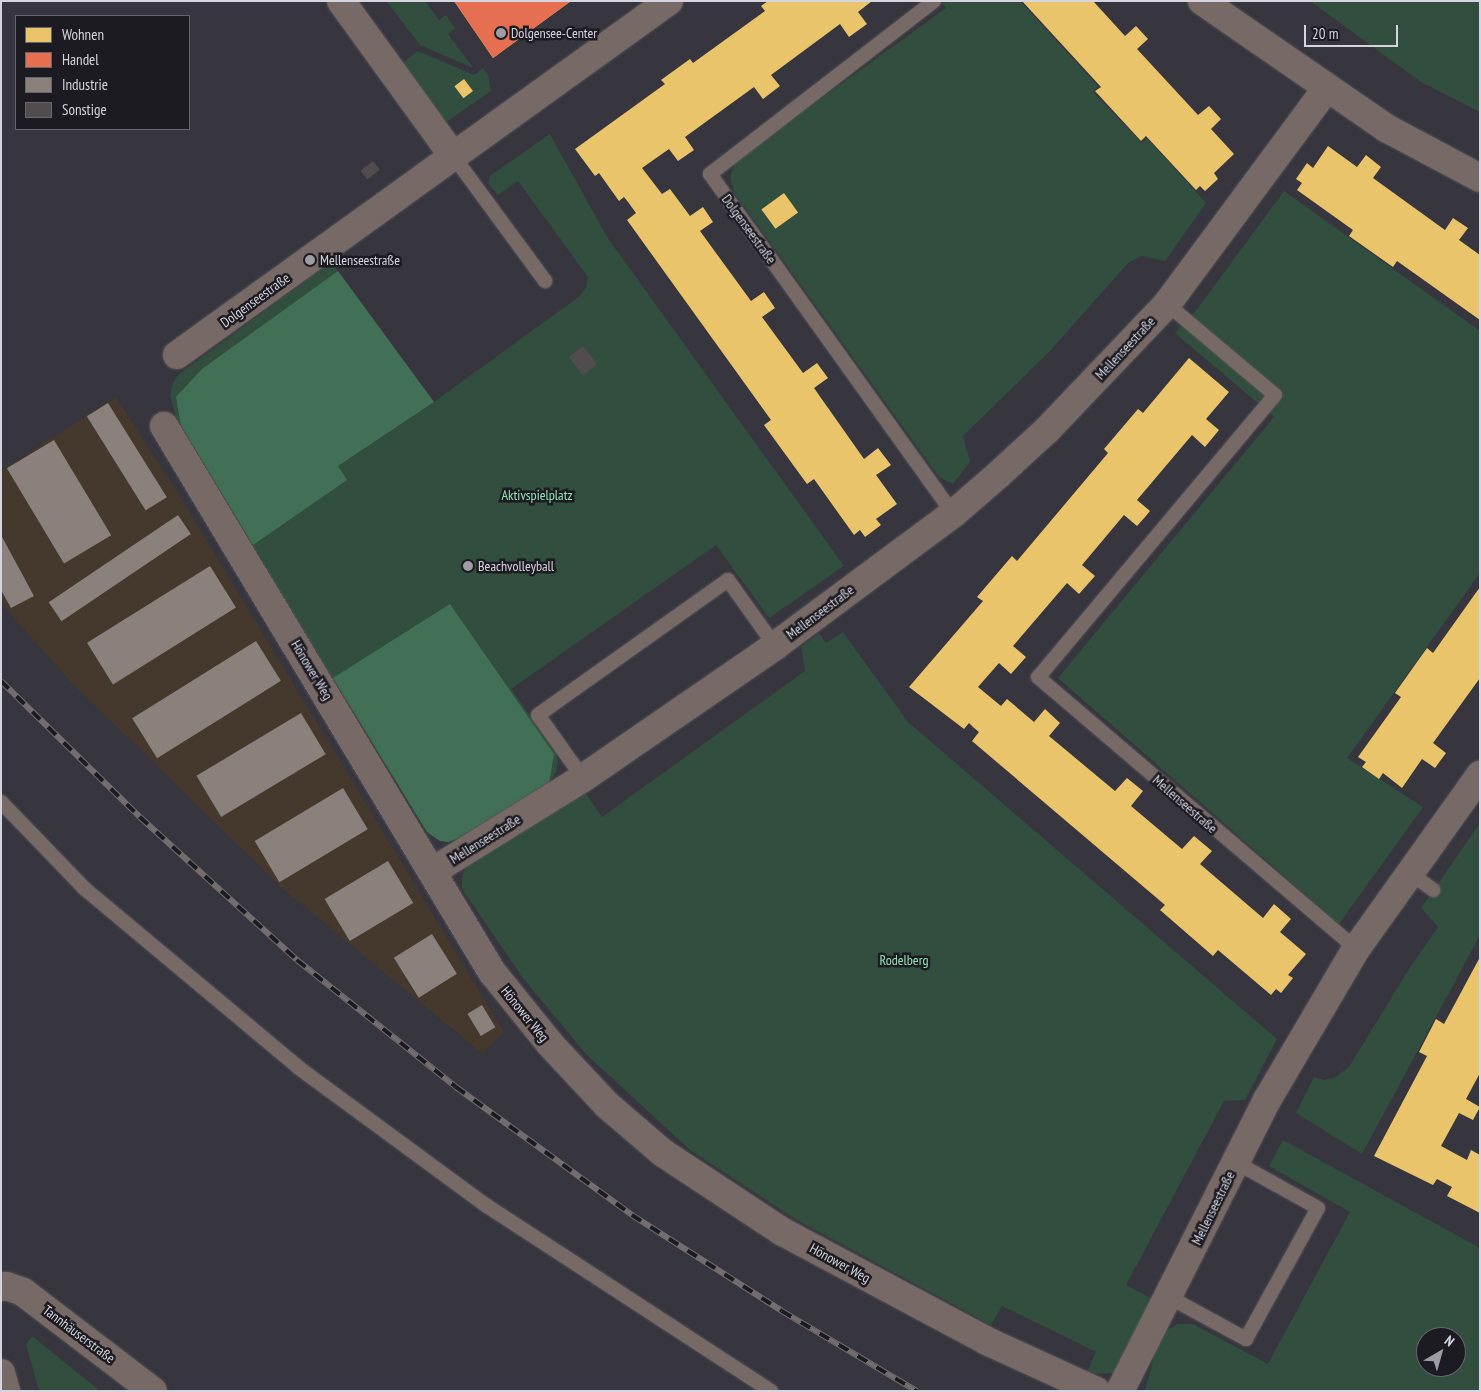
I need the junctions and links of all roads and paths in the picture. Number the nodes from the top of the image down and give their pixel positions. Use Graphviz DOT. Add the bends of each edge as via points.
graph roads {
  1 [pos="341,1"];
  2 [pos="669,1"];
  3 [pos="934,1"];
  4 [pos="1202,1"];
  5 [pos="1327,88"];
  6 [pos="454,157"];
  7 [pos="1480,178"];
  8 [pos="545,282"];
  9 [pos="1167,304"];
  10 [pos="178,355"];
  11 [pos="164,426"];
  12 [pos="953,514"];
  13 [pos="775,646"];
  14 [pos="1480,775"];
  15 [pos="583,778"];
  16 [pos="1,802"];
  17 [pos="433,871"];
  18 [pos="1410,873"];
  19 [pos="1434,890"];
  20 [pos="1356,949"];
  21 [pos="1235,1162"];
  22 [pos="1,1287"];
  23 [pos="1169,1297"];
  24 [pos="1,1373"];
  25 [pos="6,1391"];
  26 [pos="153,1391"];
  27 [pos="771,1391"];
  28 [pos="1096,1391"];
  29 [pos="1120,1391"];
  1 -- 6 [label="street"];
  2 -- 6 [label="street, Dolgenseestraße"];
  3 -- 12 [label="lane, Dolgenseestraße" via="710,174"];
  4 -- 5 [label="street"];
  5 -- 7 [label="street" via="1386,128"];
  5 -- 9 [label="street, Mellenseestraße"];
  6 -- 8 [label="lane"];
  6 -- 10 [label="street, Dolgenseestraße"];
  9 -- 12 [label="street, Mellenseestraße" via="1048,429"];
  9 -- 20 [label="lane, Mellenseestraße" via="1275,395 1038,677"];
  11 -- 17 [label="street, Hönower Weg"];
  12 -- 13 [label="street, Mellenseestraße"];
  13 -- 15 [label="street, Mellenseestraße"];
  13 -- 15 [label="lane" via="728,580 538,715"];
  14 -- 18 [label="street, Mellenseestraße"];
  15 -- 17 [label="street, Mellenseestraße"];
  16 -- 27 [label="lane" via="84,888 299,1068 488,1206"];
  17 -- 28 [label="street, Hönower Weg" via="492,972 550,1044 607,1106 664,1153 783,1232 987,1341"];
  18 -- 19 [label="lane"];
  18 -- 20 [label="street, Mellenseestraße"];
  20 -- 21 [label="street, Mellenseestraße" via="1267,1100"];
  21 -- 23 [label="street, Mellenseestraße"];
  21 -- 23 [label="lane" via="1318,1208 1246,1339"];
  22 -- 26 [label="street, Tannhäuserstraße" via="23,1292"];
  23 -- 29 [label="street, Mellenseestraße"];
  24 -- 25 [label="street"];
}
